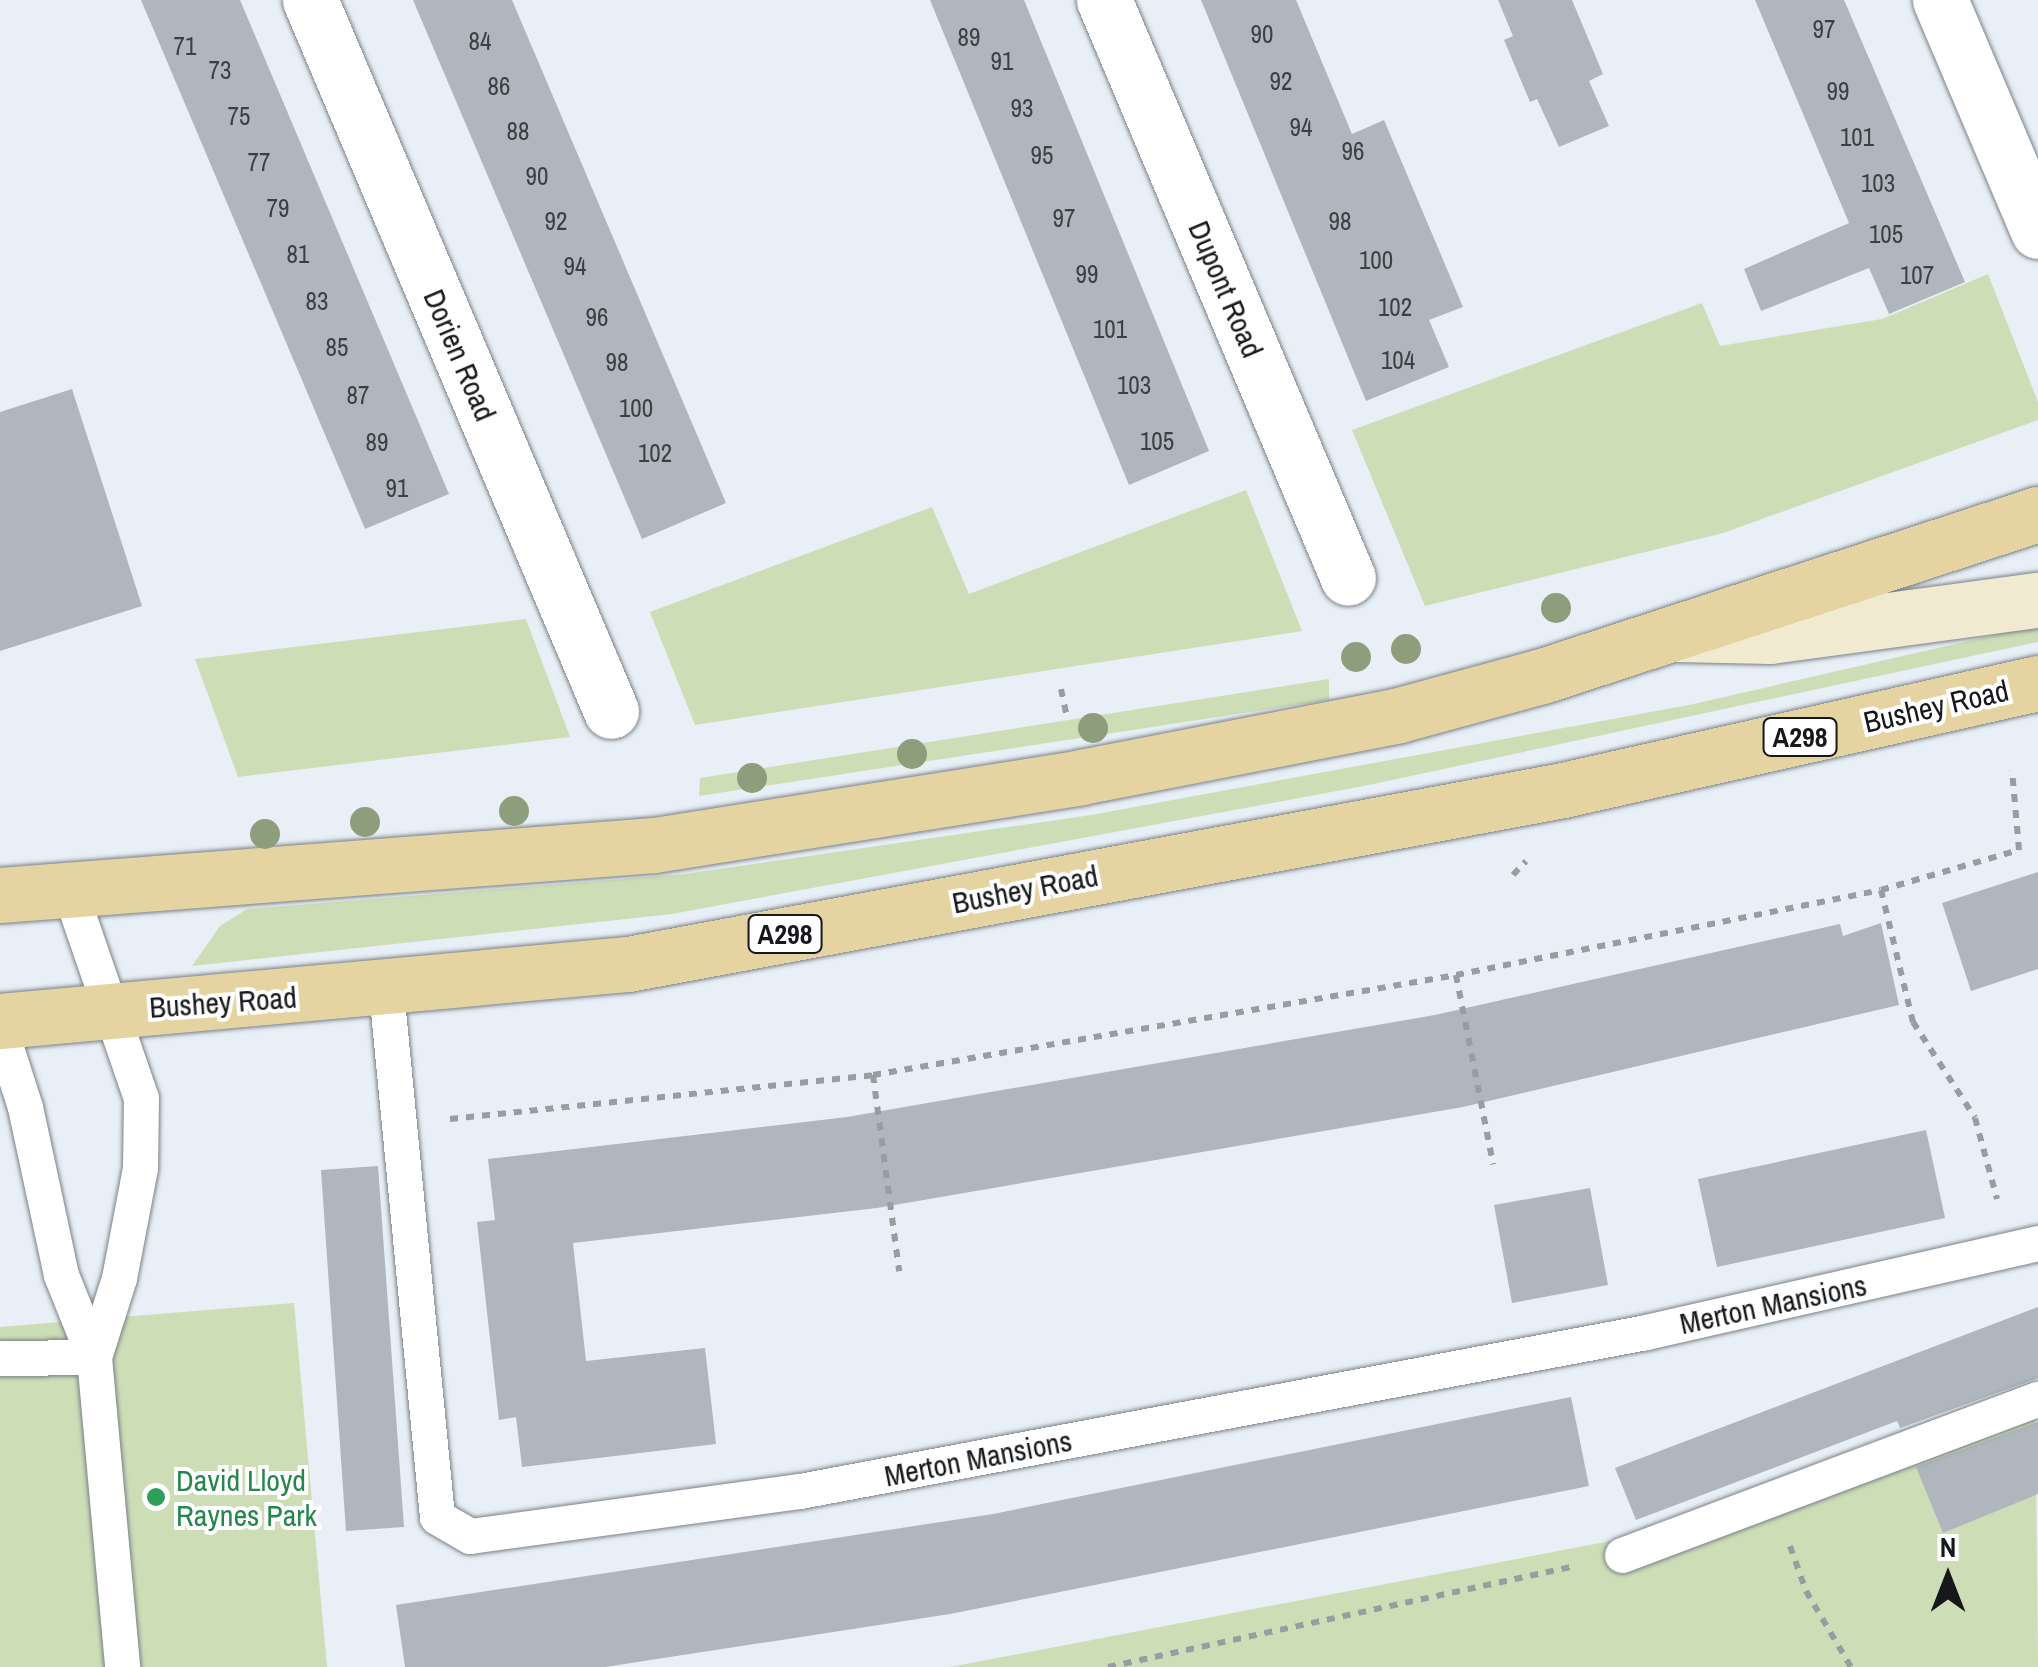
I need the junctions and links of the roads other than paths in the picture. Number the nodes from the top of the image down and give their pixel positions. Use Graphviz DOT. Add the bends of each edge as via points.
graph roads {
  1 [pos="310,0"];
  2 [pos="1104,0"];
  3 [pos="1940,0"];
  4 [pos="2038,232"];
  5 [pos="2038,514"];
  6 [pos="1348,578"];
  7 [pos="2038,600"];
  8 [pos="1673,634"];
  9 [pos="2038,684"];
  10 [pos="611,710"];
  11 [pos="69,889"];
  12 [pos="0,894"];
  13 [pos="386,990"];
  14 [pos="111,1011"];
  15 [pos="0,1021"];
  16 [pos="0,1029"];
  17 [pos="2024,1248"];
  18 [pos="94,1357"];
  19 [pos="0,1358"];
  20 [pos="2038,1399"];
  21 [pos="1622,1555"];
  22 [pos="122,1667"];
  1 -- 10 [label="street, Dorien Road"];
  2 -- 6 [label="street, Dupont Road"];
  3 -- 4 [label="street"];
  5 -- 8 [label="main road"];
  7 -- 8 [label="main road" via="1770,636"];
  8 -- 11 [label="main road" via="1399,715 1082,777 654,845"];
  9 -- 13 [label="main road, Bushey Road / A298" via="1563,790 647,960"];
  11 -- 12 [label="main road"];
  11 -- 14 [label="lane"];
  13 -- 14 [label="main road, Bushey Road / A298"];
  13 -- 17 [label="lane, Merton Mansions" via="437,1517 470,1536 819,1488 1646,1332"];
  14 -- 15 [label="main road, Bushey Road / A298"];
  14 -- 18 [label="lane" via="141,1098 140,1168 119,1278"];
  16 -- 18 [label="lane" via="25,1106 61,1275"];
  18 -- 19 [label="lane"];
  18 -- 22 [label="lane"];
  20 -- 21 [label="lane"];
}
